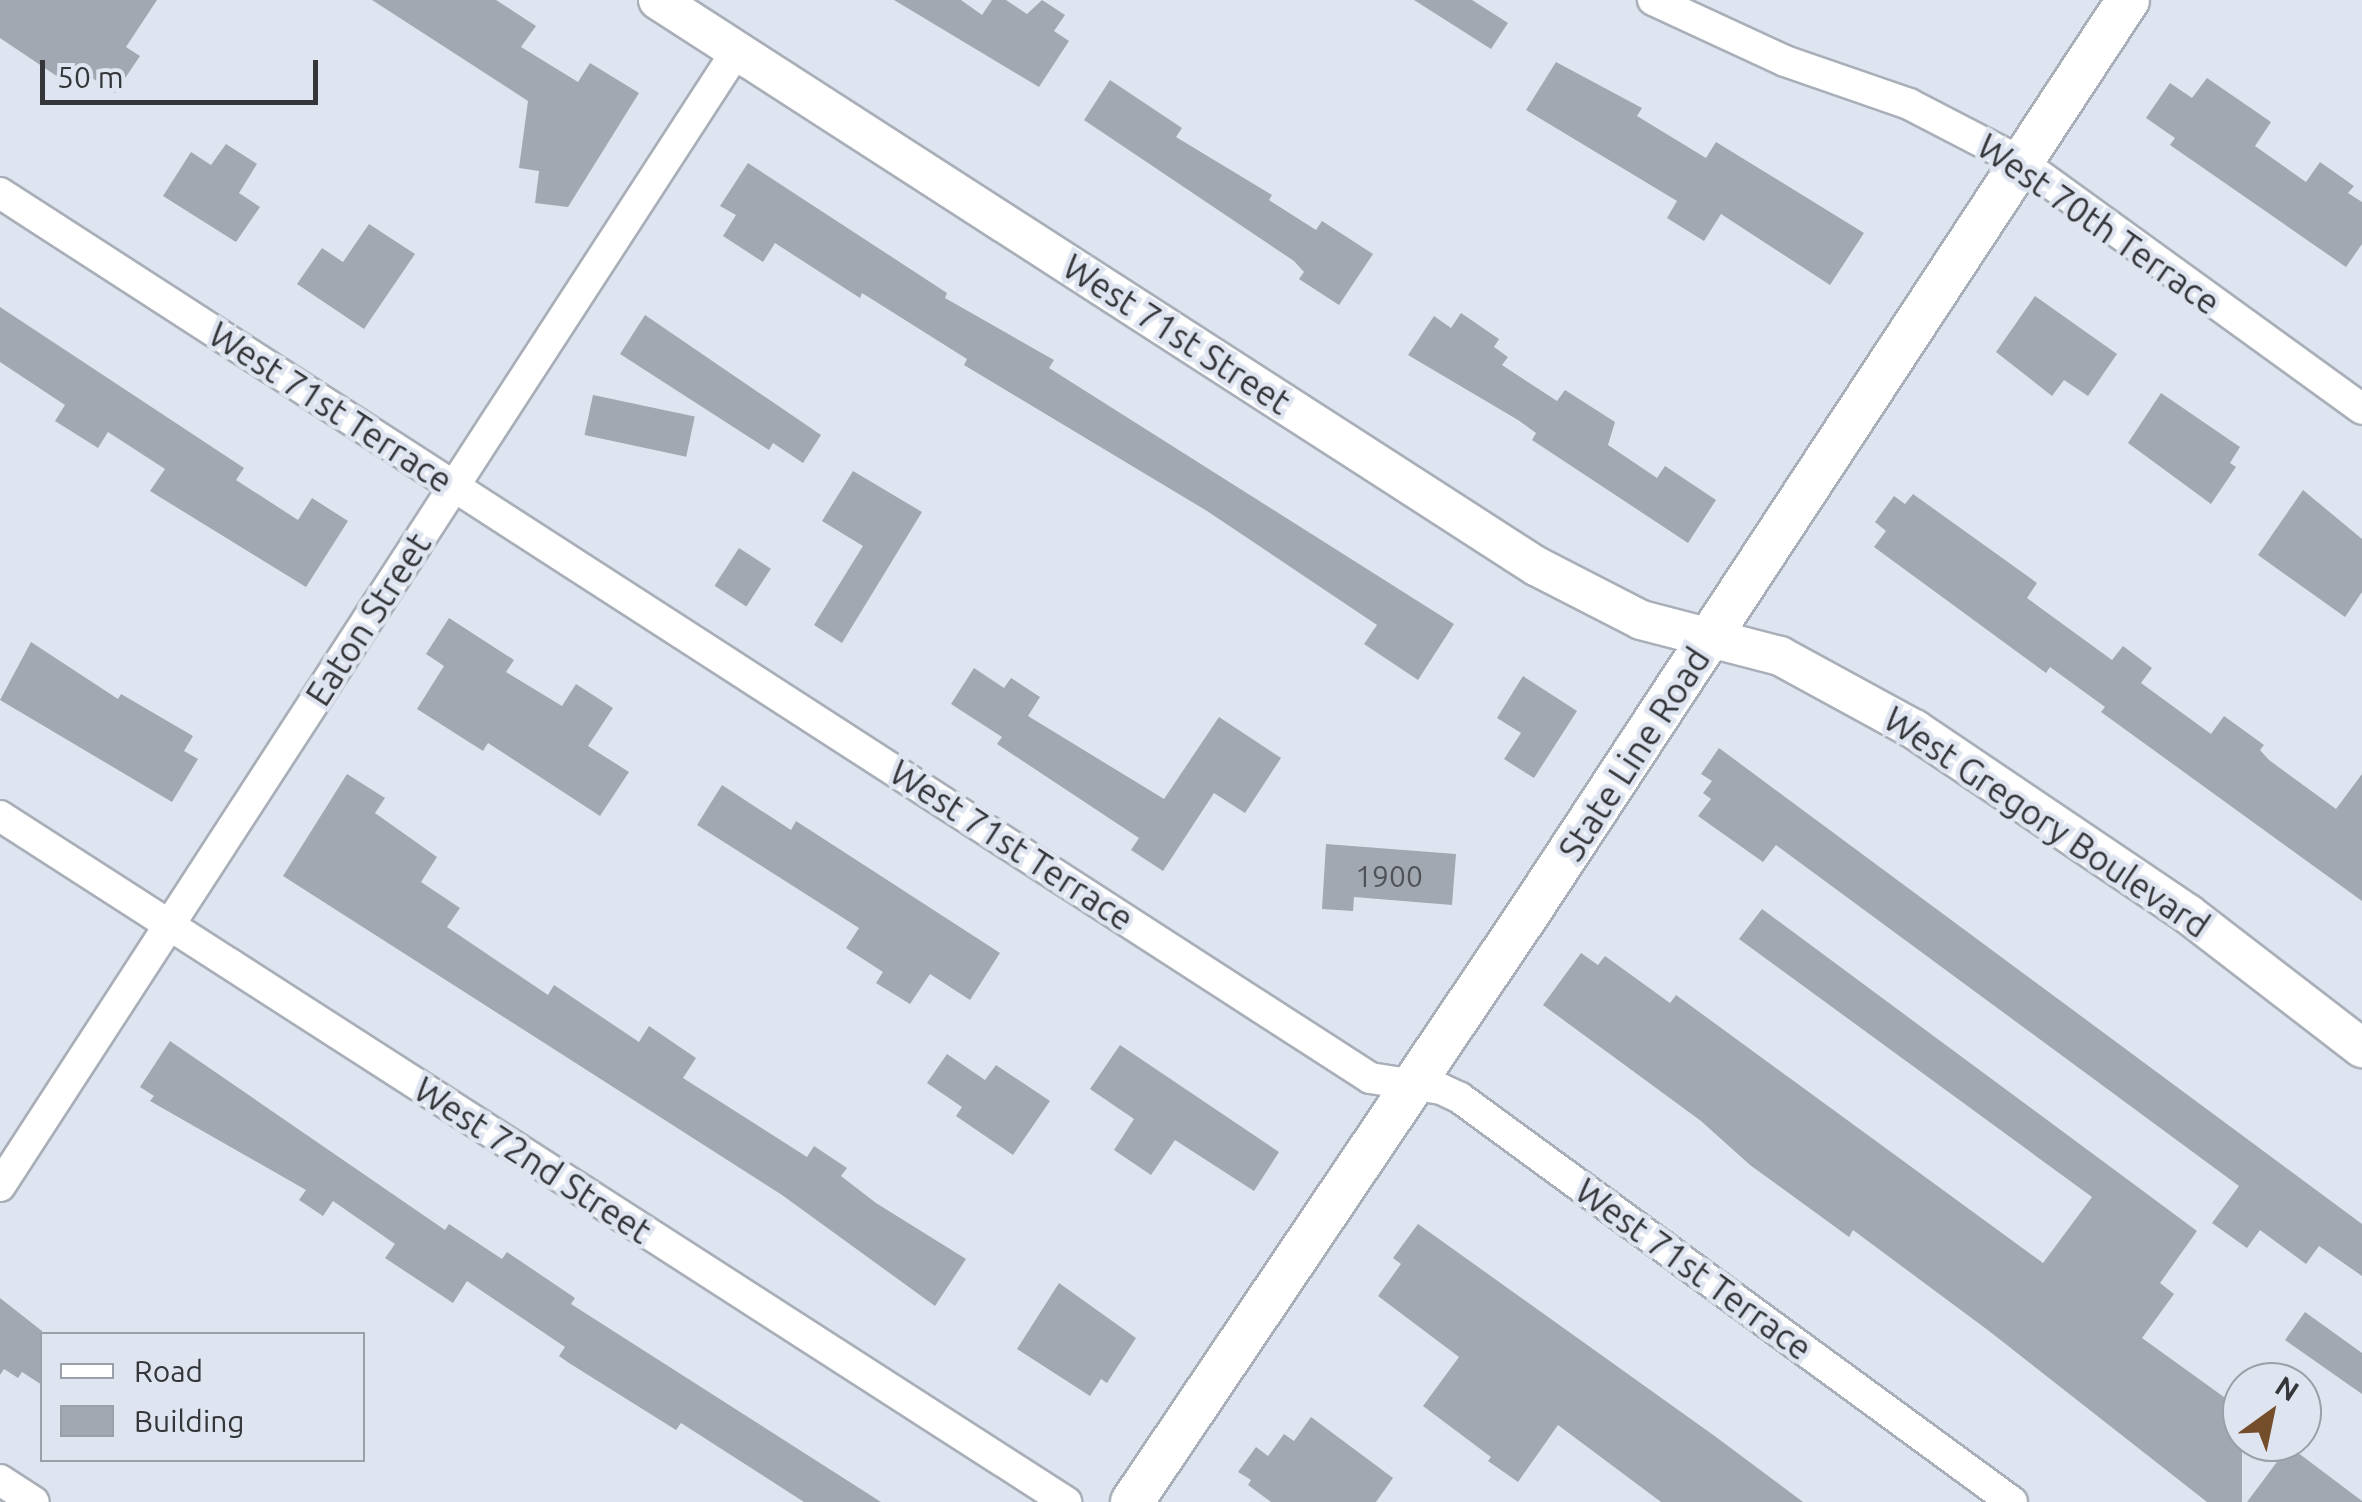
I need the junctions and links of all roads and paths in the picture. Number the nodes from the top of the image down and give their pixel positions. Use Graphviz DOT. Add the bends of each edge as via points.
graph roads {
  1 [pos="658,0"];
  2 [pos="1653,0"];
  3 [pos="2128,0"];
  4 [pos="736,52"];
  5 [pos="2021,162"];
  6 [pos="0,193"];
  7 [pos="2362,410"];
  8 [pos="453,485"];
  9 [pos="1710,639"];
  10 [pos="0,816"];
  11 [pos="171,928"];
  12 [pos="2362,1048"];
  13 [pos="1414,1084"];
  14 [pos="0,1186"];
  15 [pos="0,1480"];
  16 [pos="34,1502"];
  17 [pos="1066,1502"];
  18 [pos="1132,1502"];
  19 [pos="2012,1502"];
  1 -- 4 [label="street, West 71st Street"];
  2 -- 5 [label="street, West 70th Terrace" via="1785,60 1910,104"];
  3 -- 5 [label="main road, State Line Road"];
  4 -- 8 [label="street, Eaton Street"];
  4 -- 9 [label="street, West 71st Street" via="1536,566 1641,620"];
  5 -- 7 [label="street, West 70th Terrace"];
  5 -- 9 [label="main road, State Line Road"];
  6 -- 8 [label="street, West 71st Terrace"];
  8 -- 11 [label="street, Eaton Street"];
  8 -- 13 [label="street, West 71st Terrace" via="1370,1078"];
  9 -- 12 [label="street, West Gregory Boulevard" via="1780,656 1914,729 2188,914"];
  9 -- 13 [label="main road, State Line Road"];
  10 -- 11 [label="street, West 72nd Street"];
  11 -- 14 [label="street, Eaton Street"];
  11 -- 17 [label="street, West 72nd Street"];
  13 -- 18 [label="main road, State Line Road"];
  13 -- 19 [label="street, West 71st Terrace" via="1460,1098"];
  15 -- 16 [label="street"];
}
